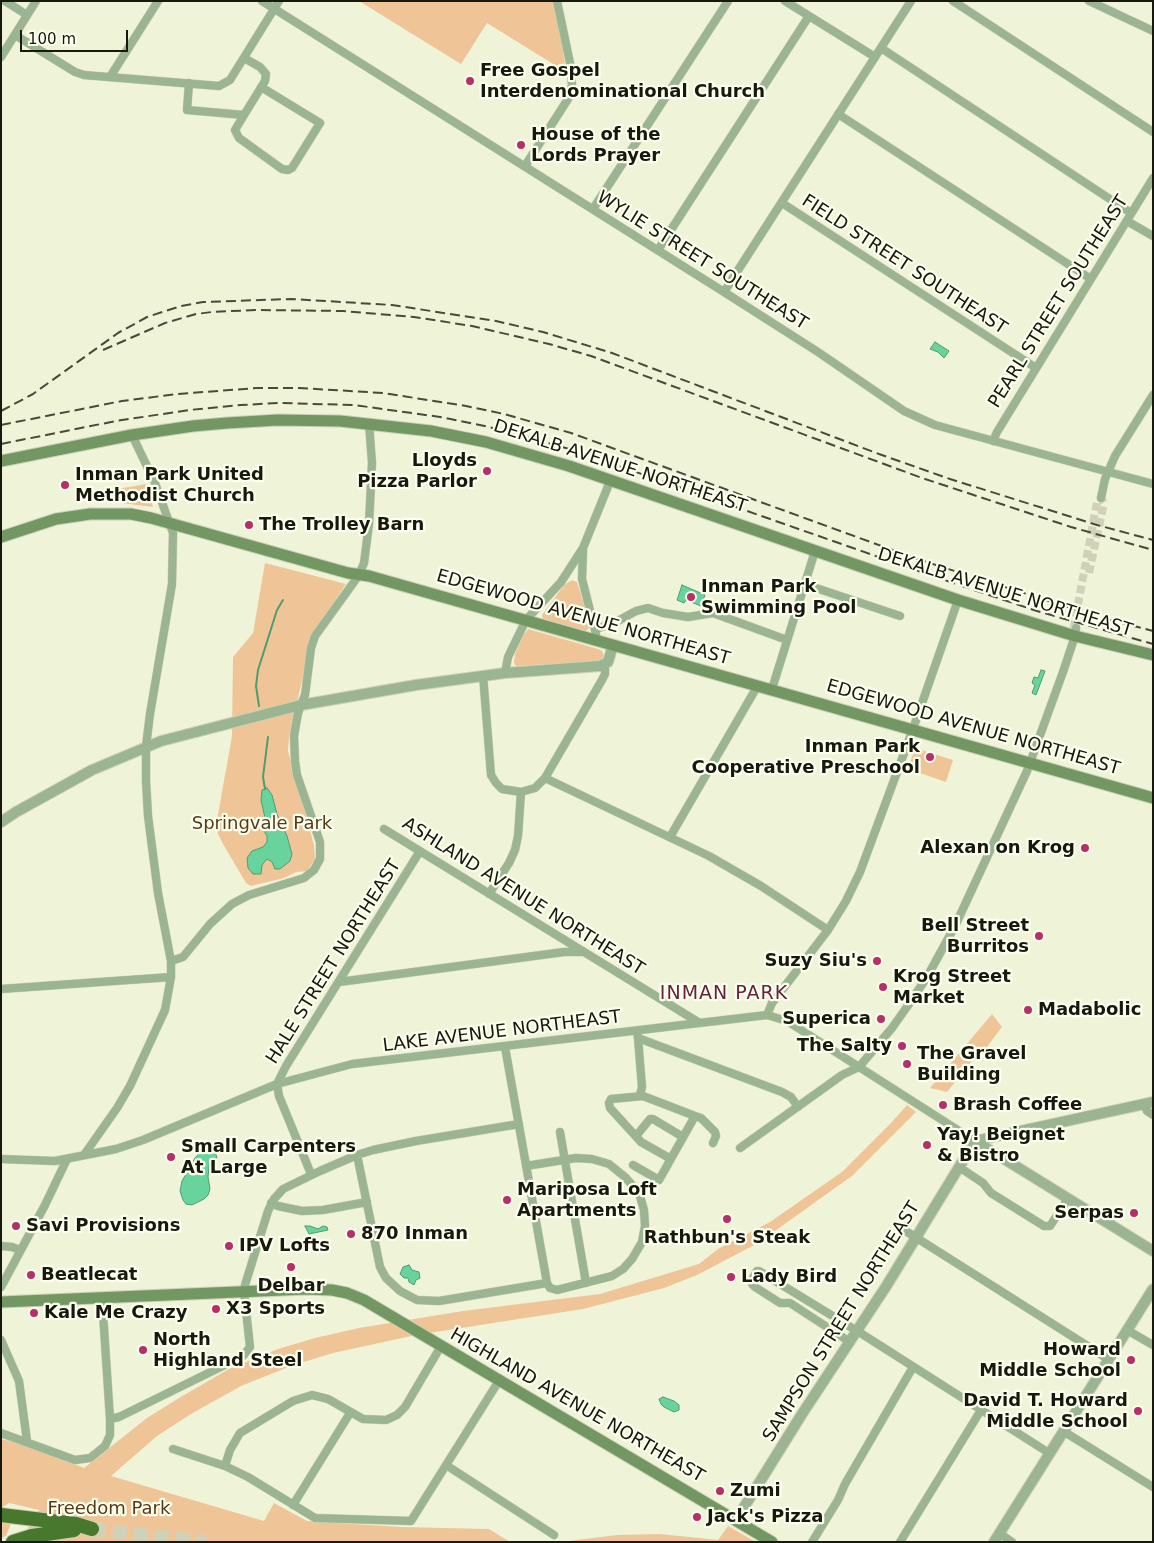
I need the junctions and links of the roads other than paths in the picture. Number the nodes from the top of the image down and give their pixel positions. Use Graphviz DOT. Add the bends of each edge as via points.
graph roads {
  1 [pos="4,1"];
  2 [pos="36,1"];
  3 [pos="158,1"];
  4 [pos="262,1"];
  5 [pos="278,1"];
  6 [pos="557,1"];
  7 [pos="728,1"];
  8 [pos="785,1"];
  9 [pos="911,1"];
  10 [pos="953,1"];
  11 [pos="1090,1"];
  12 [pos="274,9"];
  13 [pos="27,16"];
  14 [pos="809,16"];
  15 [pos="1153,31"];
  16 [pos="15,35"];
  17 [pos="881,48"];
  18 [pos="1,57"];
  19 [pos="875,57"];
  20 [pos="244,58"];
  21 [pos="110,77"];
  22 [pos="189,84"];
  23 [pos="261,87"];
  24 [pos="838,114"];
  25 [pos="244,115"];
  26 [pos="1153,132"];
  27 [pos="525,166"];
  28 [pos="1153,178"];
  29 [pos="782,203"];
  30 [pos="592,209"];
  31 [pos="1131,213"];
  32 [pos="1127,220"];
  33 [pos="1153,236"];
  34 [pos="658,250"];
  35 [pos="1091,279"];
  36 [pos="724,292"];
  37 [pos="1036,368"];
  38 [pos="1153,395"];
  39 [pos="369,423"];
  40 [pos="132,435"];
  41 [pos="993,441"];
  42 [pos="1,461"];
  43 [pos="1108,472"];
  44 [pos="611,479"];
  45 [pos="1153,484"];
  46 [pos="1101,498"];
  47 [pos="170,523"];
  48 [pos="1,537"];
  49 [pos="583,548"];
  50 [pos="814,551"];
  51 [pos="359,575"];
  52 [pos="804,584"];
  53 [pos="958,600"];
  54 [pos="900,616"];
  55 [pos="526,620"];
  56 [pos="1075,632"];
  57 [pos="596,635"];
  58 [pos="787,640"];
  59 [pos="613,645"];
  60 [pos="1153,655"];
  61 [pos="605,664"];
  62 [pos="505,673"];
  63 [pos="483,675"];
  64 [pos="758,685"];
  65 [pos="772,689"];
  66 [pos="301,705"];
  67 [pos="913,729"];
  68 [pos="146,746"];
  69 [pos="1030,762"];
  70 [pos="545,778"];
  71 [pos="521,792"];
  72 [pos="1147,796"];
  73 [pos="1,822"];
  74 [pos="384,829"];
  75 [pos="670,837"];
  76 [pos="420,851"];
  77 [pos="489,894"];
  78 [pos="828,930"];
  79 [pos="584,952"];
  80 [pos="171,961"];
  81 [pos="171,977"];
  82 [pos="339,982"];
  83 [pos="1,988"];
  84 [pos="767,1015"];
  85 [pos="698,1022"];
  86 [pos="638,1034"];
  87 [pos="505,1047"];
  88 [pos="859,1067"];
  89 [pos="277,1084"];
  90 [pos="640,1095"];
  91 [pos="1148,1103"];
  92 [pos="798,1106"];
  93 [pos="1153,1115"];
  94 [pos="695,1116"];
  95 [pos="519,1124"];
  96 [pos="560,1132"];
  97 [pos="636,1136"];
  98 [pos="683,1137"];
  99 [pos="975,1140"];
  100 [pos="712,1143"];
  101 [pos="740,1148"];
  102 [pos="84,1155"];
  103 [pos="357,1155"];
  104 [pos="1,1159"];
  105 [pos="66,1159"];
  106 [pos="564,1159"];
  107 [pos="671,1159"];
  108 [pos="633,1165"];
  109 [pos="526,1166"];
  110 [pos="959,1166"];
  111 [pos="311,1174"];
  112 [pos="1068,1199"];
  113 [pos="367,1202"];
  114 [pos="271,1203"];
  115 [pos="901,1228"];
  116 [pos="916,1237"];
  117 [pos="1,1246"];
  118 [pos="20,1250"];
  119 [pos="1153,1251"];
  120 [pos="547,1283"];
  121 [pos="586,1283"];
  122 [pos="1,1286"];
  123 [pos="1153,1289"];
  124 [pos="244,1292"];
  125 [pos="102,1298"];
  126 [pos="1,1302"];
  127 [pos="1127,1330"];
  128 [pos="857,1331"];
  129 [pos="1,1340"];
  130 [pos="850,1342"];
  131 [pos="1153,1345"];
  132 [pos="441,1346"];
  133 [pos="1108,1359"];
  134 [pos="913,1367"];
  135 [pos="500,1379"];
  136 [pos="981,1410"];
  137 [pos="350,1413"];
  138 [pos="110,1419"];
  139 [pos="1062,1431"];
  140 [pos="1,1433"];
  141 [pos="27,1441"];
  142 [pos="173,1449"];
  143 [pos="1049,1453"];
  144 [pos="225,1466"];
  145 [pos="446,1466"];
  146 [pos="1153,1487"];
  147 [pos="293,1505"];
  148 [pos="5,1515"];
  149 [pos="736,1520"];
  150 [pos="554,1534"];
  151 [pos="997,1538"];
  152 [pos="13,1542"];
  153 [pos="772,1542"];
  154 [pos="812,1542"];
  155 [pos="900,1542"];
  156 [pos="1012,1542"];
  1 -- 13 [label="street"];
  2 -- 13 [label="street"];
  3 -- 21 [label="street"];
  4 -- 12 [label="street, WYLIE STREET SOUTHEAST"];
  5 -- 12 [label="street"];
  6 -- 27 [label="street" via="572,85 568,99"];
  7 -- 30 [label="street"];
  8 -- 14 [label="street"];
  9 -- 17 [label="street"];
  10 -- 26 [label="street"];
  11 -- 15 [label="street"];
  12 -- 20 [label="street"];
  12 -- 27 [label="street, WYLIE STREET SOUTHEAST"];
  13 -- 16 [label="street"];
  14 -- 19 [label="street"];
  14 -- 34 [label="street"];
  16 -- 18 [label="street"];
  16 -- 21 [label="street" via="75,72"];
  17 -- 19 [label="street"];
  17 -- 31 [label="street"];
  19 -- 24 [label="street"];
  20 -- 22 [label="street" via="230,80 219,86"];
  20 -- 23 [label="street" via="266,74"];
  21 -- 22 [label="street"];
  22 -- 25 [label="street" via="187,110"];
  23 -- 25 [label="street"];
  23 -- 25 [label="street" via="320,123 292,168 282,169 239,138 235,130"];
  24 -- 29 [label="street"];
  24 -- 35 [label="street"];
  27 -- 30 [label="street, WYLIE STREET SOUTHEAST"];
  28 -- 31 [label="street, PEARL STREET SOUTHEAST"];
  29 -- 36 [label="street"];
  29 -- 37 [label="street, FIELD STREET SOUTHEAST"];
  30 -- 34 [label="street, WYLIE STREET SOUTHEAST"];
  31 -- 32 [label="street, PEARL STREET SOUTHEAST"];
  32 -- 33 [label="street"];
  32 -- 35 [label="street, PEARL STREET SOUTHEAST"];
  34 -- 36 [label="street, WYLIE STREET SOUTHEAST"];
  35 -- 37 [label="street, PEARL STREET SOUTHEAST"];
  36 -- 41 [label="street, WYLIE STREET SOUTHEAST" via="904,411 935,425"];
  37 -- 41 [label="street, PEARL STREET SOUTHEAST"];
  38 -- 43 [label="street"];
  39 -- 40 [label="main road, DEKALB AVENUE NORTHEAST" via="249,421"];
  39 -- 44 [label="main road, DEKALB AVENUE NORTHEAST" via="486,442"];
  39 -- 51 [label="street" via="372,463 369,524 364,563"];
  40 -- 42 [label="main road, DEKALB AVENUE NORTHEAST"];
  40 -- 47 [label="street"];
  41 -- 43 [label="street, WYLIE STREET SOUTHEAST"];
  43 -- 45 [label="street, WYLIE STREET SOUTHEAST"];
  43 -- 46 [label="street"];
  44 -- 49 [label="street"];
  44 -- 50 [label="main road, DEKALB AVENUE NORTHEAST"];
  47 -- 48 [label="main road, EDGEWOOD AVENUE NORTHEAST" via="131,514 90,514 56,519"];
  47 -- 51 [label="main road, EDGEWOOD AVENUE NORTHEAST"];
  47 -- 68 [label="street" via="173,533 172,584"];
  49 -- 55 [label="street" via="561,582"];
  49 -- 57 [label="street" via="582,579"];
  50 -- 52 [label="street"];
  50 -- 53 [label="main road, DEKALB AVENUE NORTHEAST"];
  51 -- 55 [label="main road, EDGEWOOD AVENUE NORTHEAST"];
  51 -- 66 [label="street" via="315,636"];
  52 -- 54 [label="street"];
  52 -- 58 [label="street"];
  53 -- 56 [label="main road, DEKALB AVENUE NORTHEAST"];
  53 -- 67 [label="street"];
  55 -- 57 [label="main road, EDGEWOOD AVENUE NORTHEAST"];
  55 -- 62 [label="street" via="508,657"];
  56 -- 60 [label="main road, DEKALB AVENUE NORTHEAST"];
  56 -- 69 [label="street"];
  57 -- 58 [label="street" via="636,611 648,608 688,617 713,613"];
  57 -- 59 [label="main road, EDGEWOOD AVENUE NORTHEAST"];
  58 -- 65 [label="street"];
  59 -- 61 [label="street"];
  59 -- 64 [label="main road, EDGEWOOD AVENUE NORTHEAST"];
  61 -- 62 [label="street"];
  61 -- 70 [label="street" via="602,680"];
  62 -- 63 [label="street"];
  63 -- 66 [label="street"];
  63 -- 71 [label="street" via="492,775 502,788"];
  64 -- 65 [label="main road, EDGEWOOD AVENUE NORTHEAST"];
  64 -- 75 [label="street"];
  65 -- 67 [label="main road, EDGEWOOD AVENUE NORTHEAST"];
  66 -- 68 [label="street"];
  66 -- 80 [label="street" via="294,736 295,761 320,842 318,865 304,878 249,895 232,904 210,924 184,957"];
  67 -- 69 [label="main road, EDGEWOOD AVENUE NORTHEAST"];
  67 -- 78 [label="street" via="860,872"];
  68 -- 73 [label="street" via="73,779"];
  68 -- 80 [label="street" via="148,816"];
  69 -- 72 [label="main road, EDGEWOOD AVENUE NORTHEAST"];
  69 -- 88 [label="street" via="946,943 909,1004"];
  70 -- 71 [label="street" via="535,788"];
  70 -- 75 [label="street"];
  71 -- 77 [label="street" via="515,850"];
  74 -- 76 [label="street, ASHLAND AVENUE NORTHEAST"];
  75 -- 78 [label="street" via="739,872"];
  76 -- 77 [label="street, ASHLAND AVENUE NORTHEAST"];
  76 -- 82 [label="street, HALE STREET NORTHEAST"];
  77 -- 79 [label="street, ASHLAND AVENUE NORTHEAST"];
  78 -- 84 [label="street" via="772,1003"];
  79 -- 82 [label="street"];
  79 -- 85 [label="street, ASHLAND AVENUE NORTHEAST"];
  80 -- 81 [label="street"];
  81 -- 83 [label="street"];
  81 -- 102 [label="street" via="165,1010 130,1086"];
  82 -- 89 [label="street, HALE STREET NORTHEAST"];
  84 -- 85 [label="street, LAKE AVENUE NORTHEAST"];
  84 -- 88 [label="street, LAKE AVENUE NORTHEAST" via="788,1021"];
  85 -- 86 [label="street, LAKE AVENUE NORTHEAST"];
  86 -- 87 [label="street, LAKE AVENUE NORTHEAST"];
  86 -- 90 [label="street"];
  86 -- 92 [label="street" via="782,1092"];
  87 -- 89 [label="street, LAKE AVENUE NORTHEAST" via="352,1064"];
  87 -- 95 [label="street"];
  88 -- 92 [label="street"];
  88 -- 99 [label="street, LAKE AVENUE NORTHEAST"];
  89 -- 102 [label="street, LAKE AVENUE NORTHEAST" via="143,1140"];
  89 -- 111 [label="street, HALE STREET NORTHEAST"];
  90 -- 94 [label="street"];
  90 -- 97 [label="street" via="611,1099 609,1103"];
  91 -- 93 [label="street" via="1147,1111"];
  91 -- 99 [label="street"];
  92 -- 101 [label="street"];
  94 -- 98 [label="street"];
  94 -- 100 [label="street" via="715,1132"];
  95 -- 103 [label="street" via="416,1141"];
  95 -- 109 [label="street"];
  96 -- 106 [label="street"];
  97 -- 98 [label="street" via="653,1119"];
  97 -- 107 [label="street"];
  98 -- 107 [label="street"];
  99 -- 110 [label="street, SAMPSON STREET NORTHEAST"];
  99 -- 112 [label="street"];
  102 -- 105 [label="street, LAKE AVENUE NORTHEAST"];
  103 -- 111 [label="street"];
  103 -- 113 [label="street"];
  104 -- 105 [label="street, LAKE AVENUE NORTHEAST"];
  105 -- 118 [label="street"];
  106 -- 109 [label="street"];
  106 -- 121 [label="street"];
  106 -- 121 [label="street" via="592,1159 609,1164 626,1176 639,1193 644,1210 642,1242 632,1259 612,1276"];
  107 -- 108 [label="street" via="659,1180"];
  109 -- 120 [label="street"];
  110 -- 112 [label="street" via="991,1193 1044,1226 1050,1226"];
  110 -- 116 [label="street, SAMPSON STREET NORTHEAST"];
  111 -- 114 [label="street" via="283,1189"];
  112 -- 119 [label="street"];
  113 -- 114 [label="street" via="302,1211"];
  113 -- 120 [label="street" via="380,1266 392,1285 409,1297 439,1301"];
  114 -- 124 [label="street"];
  115 -- 116 [label="street"];
  116 -- 128 [label="street, SAMPSON STREET NORTHEAST"];
  116 -- 133 [label="street"];
  117 -- 118 [label="street"];
  118 -- 122 [label="street"];
  120 -- 121 [label="street" via="557,1290"];
  123 -- 127 [label="street"];
  124 -- 125 [label="main road, HIGHLAND AVENUE NORTHEAST"];
  124 -- 132 [label="main road, HIGHLAND AVENUE NORTHEAST" via="319,1289 347,1293"];
  124 -- 138 [label="street" via="250,1347 244,1356"];
  125 -- 126 [label="main road, HIGHLAND AVENUE NORTHEAST"];
  125 -- 138 [label="street"];
  127 -- 131 [label="street"];
  127 -- 133 [label="street"];
  128 -- 130 [label="street, SAMPSON STREET NORTHEAST"];
  128 -- 130 [label="street" via="757,1271 752,1280 755,1287 780,1303 790,1302"];
  128 -- 134 [label="street"];
  129 -- 141 [label="street" via="19,1381"];
  130 -- 149 [label="street, SAMPSON STREET NORTHEAST"];
  132 -- 135 [label="main road, HIGHLAND AVENUE NORTHEAST"];
  132 -- 137 [label="street" via="405,1407 396,1415 376,1421"];
  133 -- 139 [label="street"];
  134 -- 136 [label="street"];
  134 -- 154 [label="street"];
  135 -- 145 [label="street"];
  135 -- 149 [label="main road, HIGHLAND AVENUE NORTHEAST"];
  136 -- 143 [label="street"];
  136 -- 155 [label="street"];
  137 -- 144 [label="street" via="328,1399 312,1395 293,1401 240,1433"];
  137 -- 147 [label="street"];
  138 -- 141 [label="street" via="110,1435 105,1446 90,1458 75,1460"];
  139 -- 143 [label="street"];
  139 -- 146 [label="street"];
  140 -- 141 [label="street"];
  142 -- 144 [label="street"];
  143 -- 151 [label="street"];
  144 -- 147 [label="street"];
  145 -- 147 [label="street" via="411,1521 315,1518"];
  145 -- 150 [label="street"];
  148 -- 152 [label="highway" via="92,1529 32,1536"];
  149 -- 153 [label="main road, HIGHLAND AVENUE NORTHEAST"];
  151 -- 156 [label="street"];
}
